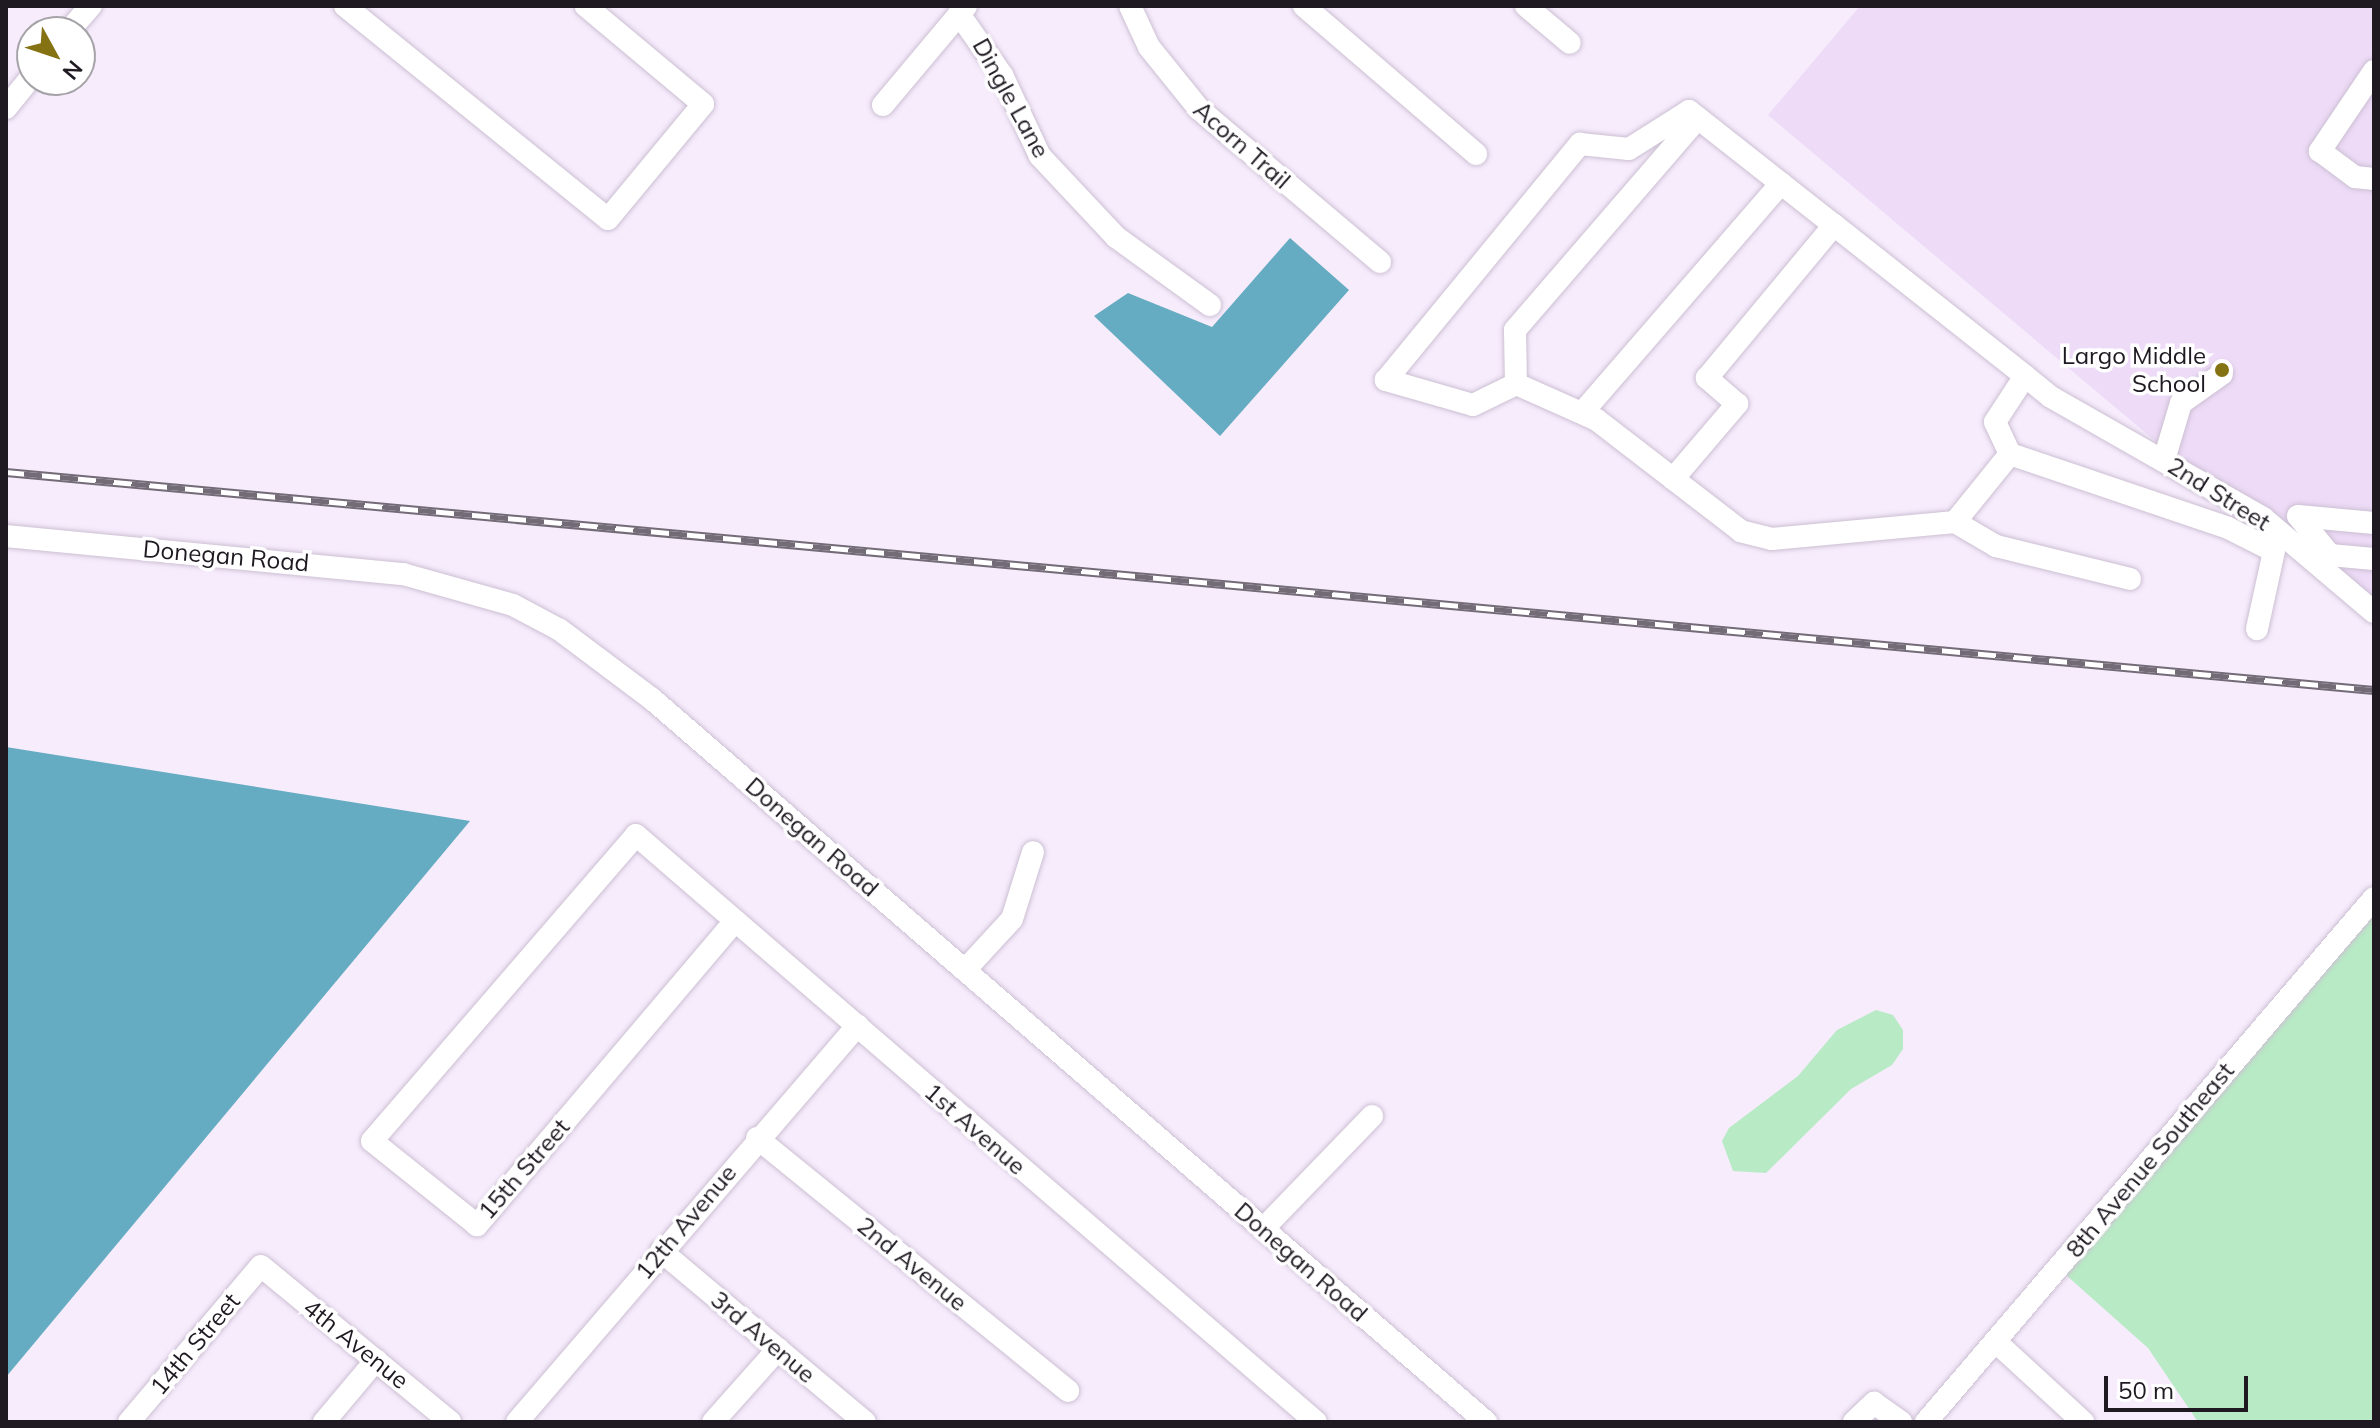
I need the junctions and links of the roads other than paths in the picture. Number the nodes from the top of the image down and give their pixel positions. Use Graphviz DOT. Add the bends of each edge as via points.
graph roads {
  1 [pos="345,6"];
  2 [pos="586,6"];
  3 [pos="1130,6"];
  4 [pos="1304,6"];
  5 [pos="1526,6"];
  6 [pos="963,10"];
  7 [pos="1570,43"];
  8 [pos="2374,71"];
  9 [pos="883,105"];
  10 [pos="1698,118"];
  11 [pos="1476,154"];
  12 [pos="2374,179"];
  13 [pos="1781,183"];
  14 [pos="1834,225"];
  15 [pos="1380,262"];
  16 [pos="1210,305"];
  17 [pos="2222,374"];
  18 [pos="2025,376"];
  19 [pos="1516,384"];
  20 [pos="1582,413"];
  21 [pos="2010,454"];
  22 [pos="2164,460"];
  23 [pos="1673,479"];
  24 [pos="1955,522"];
  25 [pos="2374,523"];
  26 [pos="6,536"];
  27 [pos="2374,559"];
  28 [pos="2130,579"];
  29 [pos="2374,611"];
  30 [pos="2257,629"];
  31 [pos="636,835"];
  32 [pos="1033,852"];
  33 [pos="2374,898"];
  34 [pos="735,921"];
  35 [pos="965,970"];
  36 [pos="858,1025"];
  37 [pos="1372,1116"];
  38 [pos="757,1138"];
  39 [pos="1263,1229"];
  40 [pos="661,1251"];
  41 [pos="261,1266"];
  42 [pos="1995,1341"];
  43 [pos="778,1349"];
  44 [pos="376,1360"];
  45 [pos="1068,1391"];
  46 [pos="129,1422"];
  47 [pos="324,1422"];
  48 [pos="450,1422"];
  49 [pos="517,1422"];
  50 [pos="713,1422"];
  51 [pos="865,1422"];
  52 [pos="1316,1422"];
  53 [pos="1486,1422"];
  54 [pos="1854,1422"];
  55 [pos="1901,1422"];
  56 [pos="1926,1422"];
  57 [pos="2083,1422"];
  1 -- 2 [label="street" via="608,219 703,104"];
  3 -- 15 [label="street, Acorn Trail" via="1149,47 1189,99"];
  4 -- 11 [label="street"];
  5 -- 7 [label="street"];
  6 -- 9 [label="street"];
  6 -- 16 [label="street, Dingle Lane" via="1049,166 1116,237"];
  8 -- 12 [label="street" via="2320,151 2355,177"];
  10 -- 13 [label="street, 2nd Street"];
  10 -- 19 [label="street" via="1515,330"];
  10 -- 19 [label="street" via="1689,111 1629,149 1580,144 1386,380 1473,405"];
  13 -- 14 [label="street, 2nd Street"];
  13 -- 20 [label="street"];
  14 -- 18 [label="street, 2nd Street"];
  14 -- 23 [label="street" via="1707,378 1737,404"];
  17 -- 22 [label="street" via="2181,403"];
  18 -- 21 [label="street" via="1995,422"];
  18 -- 22 [label="street, 2nd Street" via="2051,397"];
  19 -- 20 [label="street"];
  20 -- 23 [label="street"];
  21 -- 24 [label="street"];
  21 -- 30 [label="street" via="2228,528 2274,551"];
  22 -- 29 [label="street, 2nd Street" via="2263,518"];
  23 -- 24 [label="street" via="1741,531 1772,539"];
  24 -- 28 [label="street" via="1996,546"];
  25 -- 27 [label="street" via="2298,516 2330,555"];
  26 -- 35 [label="street, Donegan Road" via="403,574 513,605 614,667"];
  31 -- 34 [label="street, 1st Avenue"];
  31 -- 34 [label="street, 15th Street" via="372,1141 477,1225"];
  32 -- 35 [label="street" via="1012,919"];
  33 -- 42 [label="street, 8th Avenue Southeast"];
  34 -- 36 [label="street, 1st Avenue"];
  35 -- 39 [label="street, Donegan Road"];
  36 -- 38 [label="street, 12th Avenue"];
  36 -- 52 [label="street, 1st Avenue"];
  37 -- 39 [label="street"];
  38 -- 40 [label="street, 12th Avenue"];
  38 -- 45 [label="street, 2nd Avenue"];
  39 -- 53 [label="street, Donegan Road"];
  40 -- 43 [label="street, 3rd Avenue"];
  40 -- 49 [label="street, 12th Avenue"];
  41 -- 44 [label="street, 4th Avenue"];
  41 -- 46 [label="street, 14th Street"];
  42 -- 56 [label="street, 8th Avenue Southeast"];
  42 -- 57 [label="street"];
  43 -- 50 [label="street"];
  43 -- 51 [label="street, 3rd Avenue"];
  44 -- 47 [label="street"];
  44 -- 48 [label="street, 4th Avenue"];
  54 -- 55 [label="street" via="1874,1403"];
}
